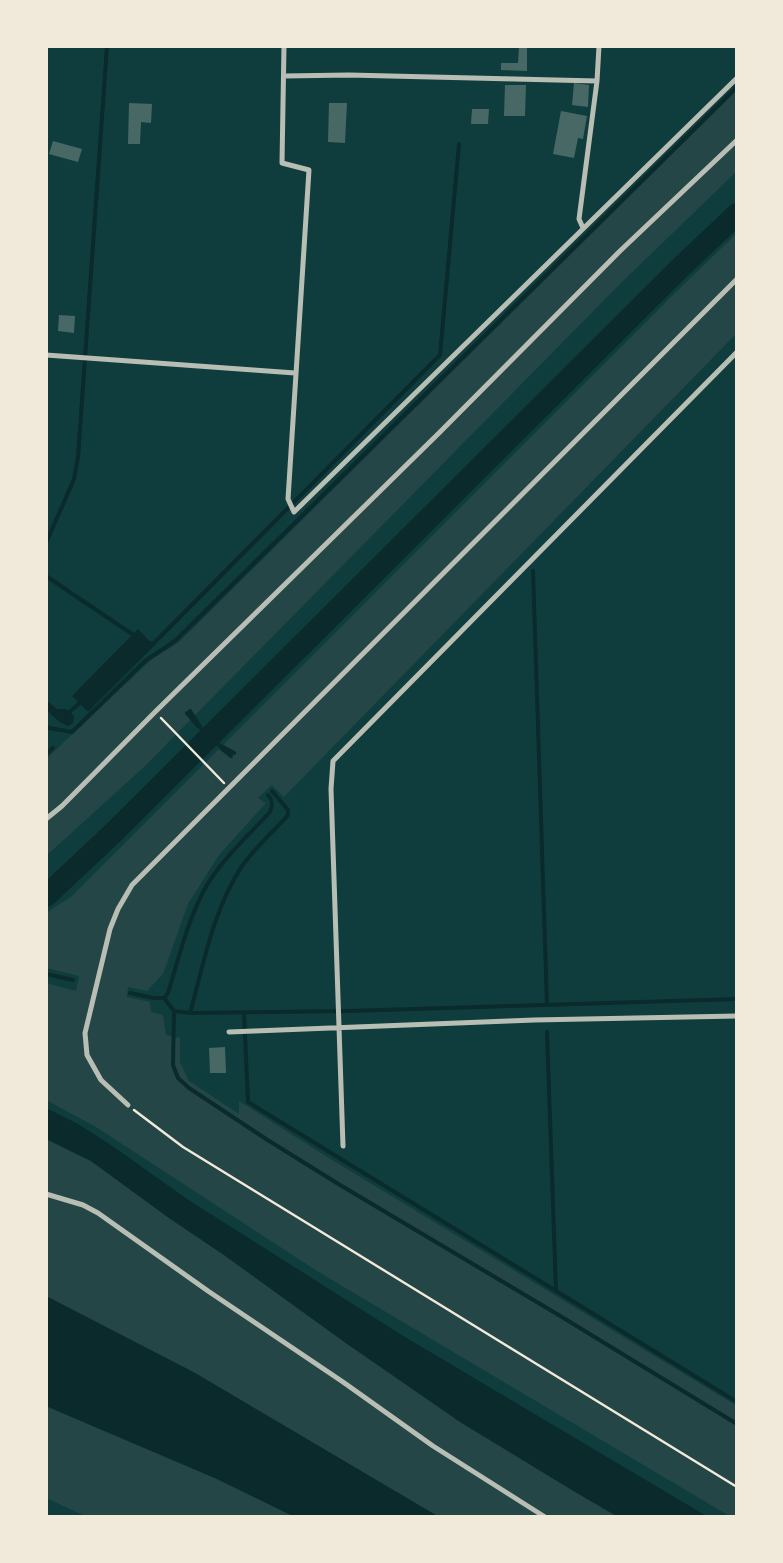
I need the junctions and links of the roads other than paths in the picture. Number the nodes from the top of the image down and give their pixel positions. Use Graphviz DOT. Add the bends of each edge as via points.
graph roads {
  1 [pos="284,46"];
  2 [pos="599,46"];
  3 [pos="284,76"];
  4 [pos="737,78"];
  5 [pos="597,80"];
  6 [pos="737,140"];
  7 [pos="584,228"];
  8 [pos="737,279"];
  9 [pos="737,352"];
  10 [pos="46,355"];
  11 [pos="295,373"];
  12 [pos="46,820"];
  13 [pos="737,1016"];
  14 [pos="340,1026"];
  15 [pos="229,1032"];
  16 [pos="128,1105"];
  17 [pos="343,1146"];
  18 [pos="46,1194"];
  19 [pos="546,1517"];
  1 -- 3 [label="street"];
  2 -- 5 [label="street"];
  3 -- 5 [label="street"];
  3 -- 11 [label="street" via="282,163 309,170"];
  4 -- 7 [label="street"];
  5 -- 7 [label="street" via="579,219"];
  6 -- 12 [label="street" via="620,251"];
  7 -- 11 [label="street" via="294,512 288,499"];
  8 -- 16 [label="street" via="132,885 110,929 85,1033 87,1055 101,1080"];
  9 -- 14 [label="street" via="333,761 331,789"];
  10 -- 11 [label="street"];
  13 -- 14 [label="street"];
  14 -- 15 [label="street"];
  14 -- 17 [label="street"];
  18 -- 19 [label="street" via="83,1205 120,1227 433,1446"];
}
